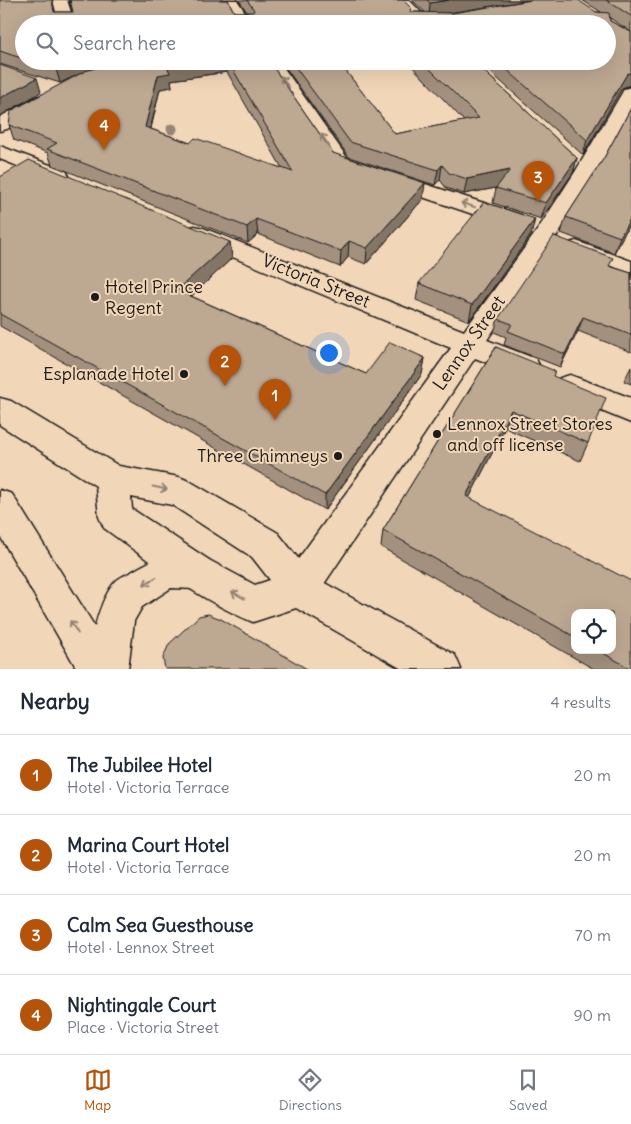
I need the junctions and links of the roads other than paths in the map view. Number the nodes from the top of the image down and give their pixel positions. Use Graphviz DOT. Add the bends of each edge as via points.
graph roads {
  1 [pos="60,0"];
  2 [pos="230,0"];
  3 [pos="400,0"];
  4 [pos="64,15"];
  5 [pos="239,15"];
  6 [pos="415,15"];
  7 [pos="276,70"];
  8 [pos="52,88"];
  9 [pos="631,93"];
  10 [pos="0,125"];
  11 [pos="0,152"];
  12 [pos="83,186"];
  13 [pos="171,224"];
  14 [pos="546,234"];
  15 [pos="631,270"];
  16 [pos="469,343"];
  17 [pos="0,410"];
  18 [pos="631,411"];
  19 [pos="112,479"];
  20 [pos="0,506"];
  21 [pos="196,572"];
  22 [pos="300,588"];
  23 [pos="99,669"];
  24 [pos="108,669"];
  25 [pos="441,669"];
  1 -- 4 [label="street"];
  2 -- 5 [label="street"];
  3 -- 6 [label="street"];
  14 -- 7 [label="street, one-way" via="341,163"];
  8 -- 10 [label="street"];
  9 -- 14 [label="street, Lennox Street" via="579,165"];
  11 -- 12 [label="street"];
  13 -- 16 [label="street, Victoria Street"];
  14 -- 15 [label="street"];
  14 -- 16 [label="street, Lennox Street"];
  16 -- 18 [label="street, Victoria Street"];
  16 -- 22 [label="street, Lennox Street"];
  17 -- 19 [label="street"];
  19 -- 21 [label="street" via="116,517"];
  19 -- 22 [label="street, one-way" via="179,492 265,545"];
  23 -- 20 [label="street, one-way"];
  22 -- 21 [label="street, one-way" via="253,604"];
  21 -- 24 [label="street, one-way" via="166,571 129,594 116,617"];
  22 -- 25 [label="street"];
}
